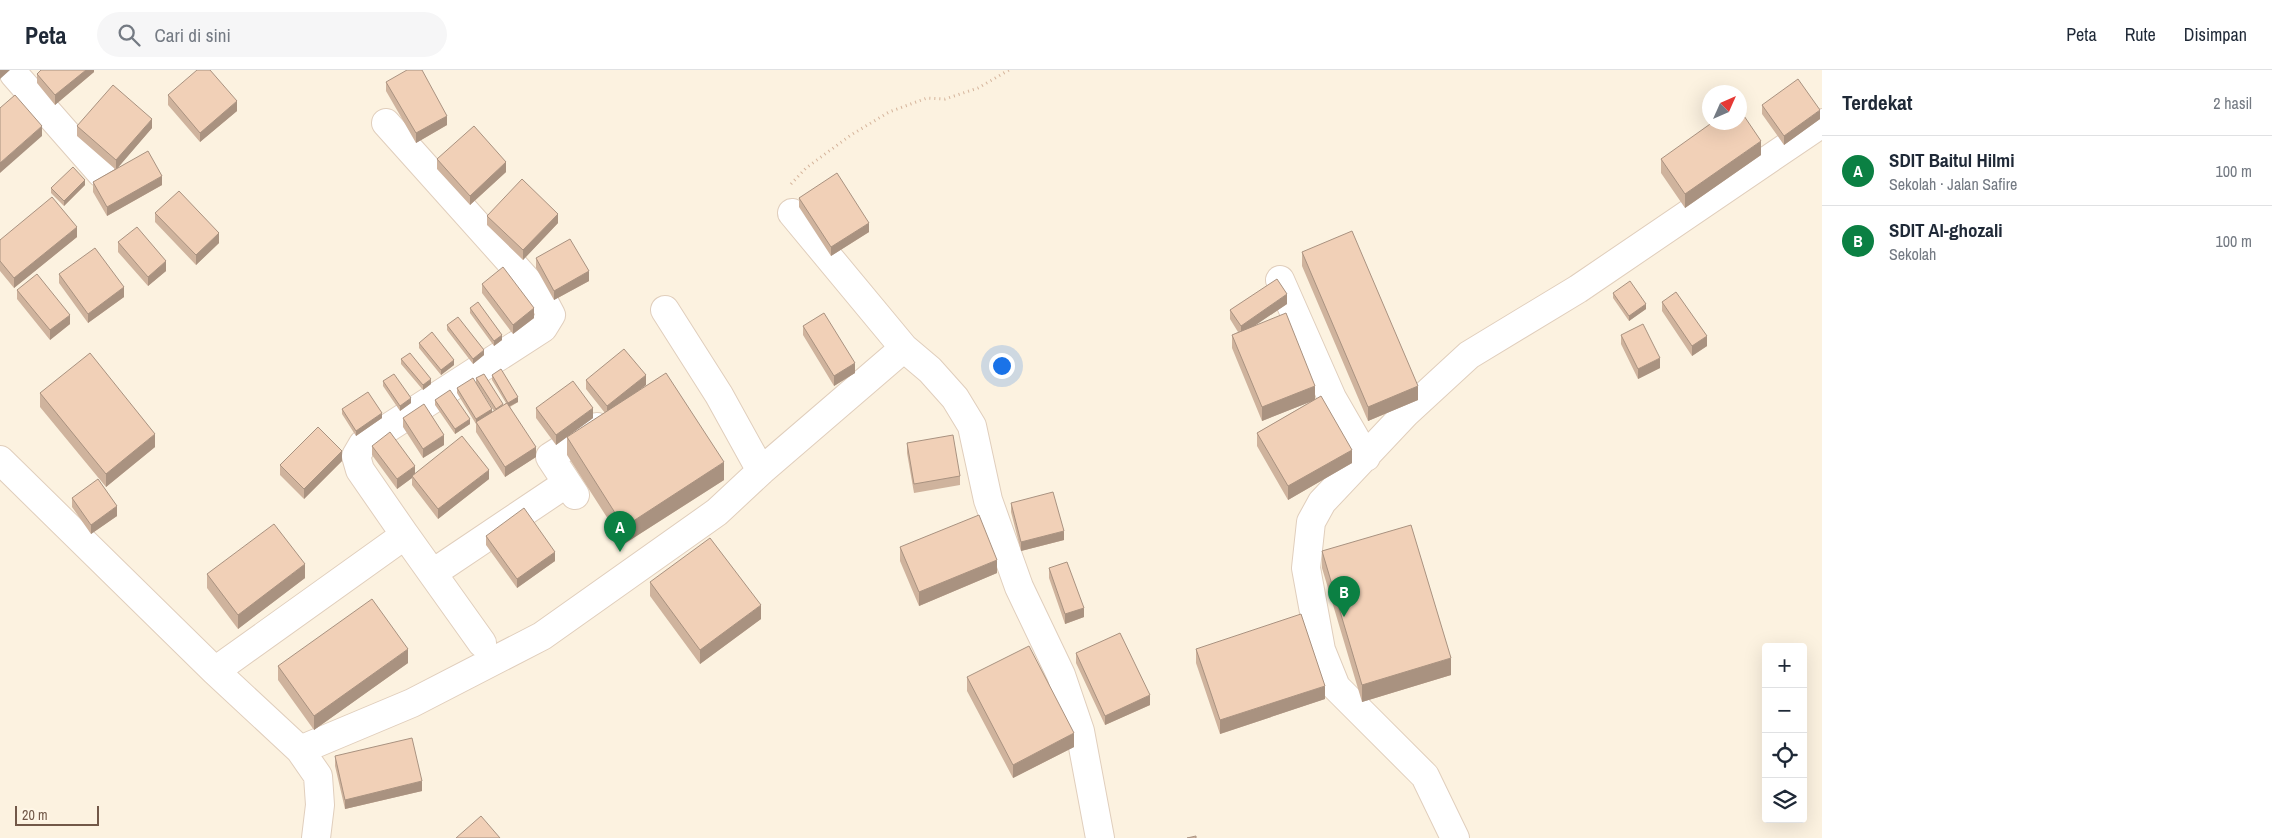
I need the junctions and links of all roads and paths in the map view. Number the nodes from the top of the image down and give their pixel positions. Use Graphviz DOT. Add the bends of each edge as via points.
graph roads {
  1 [pos="1010,70"];
  2 [pos="11,77"];
  3 [pos="386,124"];
  4 [pos="1822,124"];
  5 [pos="101,173"];
  6 [pos="792,213"];
  7 [pos="1280,280"];
  8 [pos="665,310"];
  9 [pos="904,348"];
  10 [pos="620,412"];
  11 [pos="1366,457"];
  12 [pos="0,460"];
  13 [pos="761,471"];
  14 [pos="405,536"];
  15 [pos="433,573"];
  16 [pos="482,643"];
  17 [pos="216,671"];
  18 [pos="300,750"];
  19 [pos="316,838"];
  20 [pos="1100,838"];
  21 [pos="1455,838"];
  1 -- 6 [label="path" via="978,88 945,99 927,98 889,112 851,135 794,180 787,192"];
  2 -- 5 [label="street"];
  3 -- 14 [label="street" via="541,296 552,315 543,328 363,444 356,456 360,470"];
  4 -- 11 [label="street" via="1578,289 1469,355 1406,413"];
  6 -- 9 [label="street"];
  7 -- 11 [label="street" via="1332,398"];
  8 -- 13 [label="street" via="719,395"];
  9 -- 13 [label="street"];
  9 -- 20 [label="street" via="955,398 972,426 988,500 1016,578 1060,675 1080,731"];
  10 -- 15 [label="street" via="550,457 571,489"];
  11 -- 21 [label="street" via="1322,502 1311,522 1306,568 1320,650 1336,687 1425,776"];
  12 -- 17 [label="street"];
  13 -- 18 [label="street" via="717,512 542,636 412,703"];
  14 -- 15 [label="street"];
  14 -- 17 [label="street"];
  15 -- 16 [label="street"];
  17 -- 18 [label="street"];
  18 -- 19 [label="street" via="318,776 320,805"];
}
